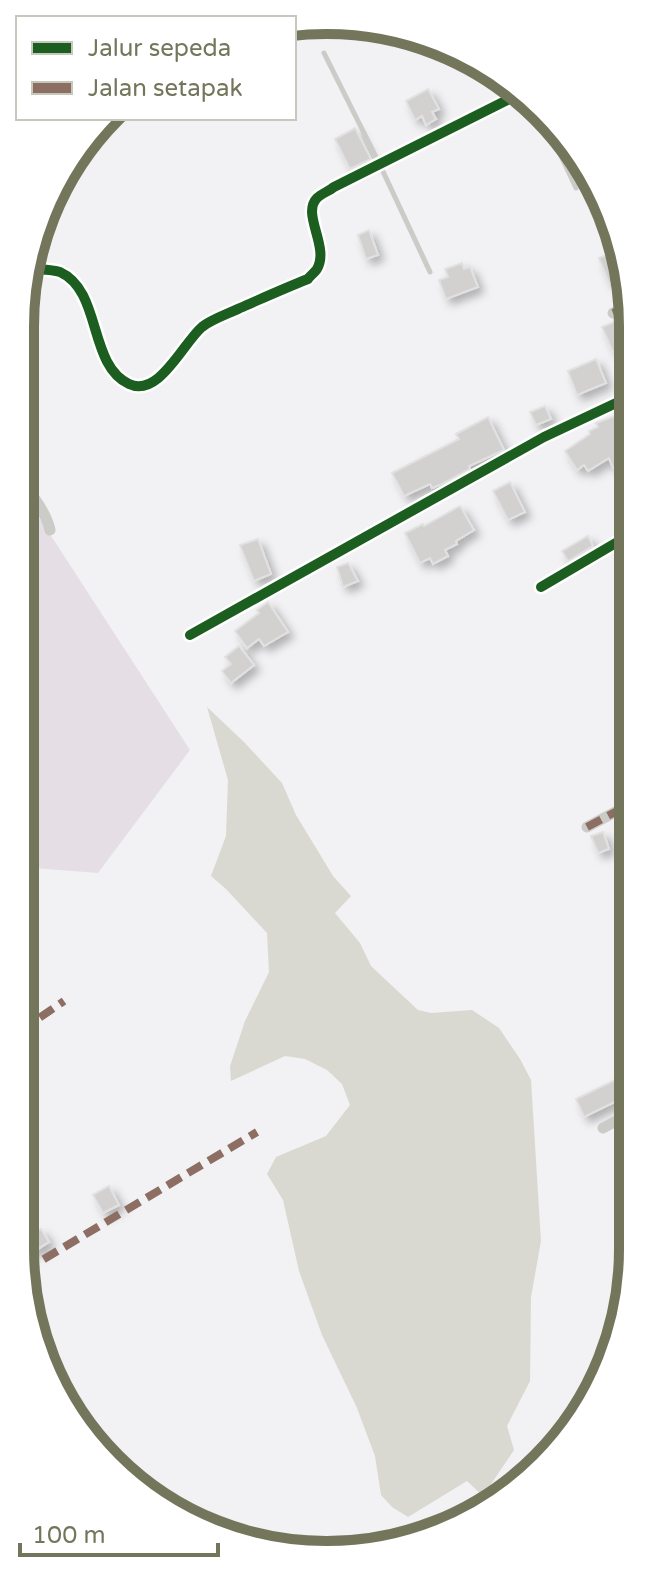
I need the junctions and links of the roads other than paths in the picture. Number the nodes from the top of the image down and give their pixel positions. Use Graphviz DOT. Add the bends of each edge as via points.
graph roads {
  1 [pos="324,53"];
  2 [pos="510,99"];
  3 [pos="556,144"];
  4 [pos="380,165"];
  5 [pos="576,188"];
  6 [pos="40,270"];
  7 [pos="430,272"];
  8 [pos="618,311"];
  9 [pos="613,313"];
  10 [pos="619,402"];
  11 [pos="34,498"];
  12 [pos="50,530"];
  13 [pos="619,541"];
  14 [pos="541,587"];
  15 [pos="190,635"];
  16 [pos="619,810"];
  17 [pos="587,827"];
  18 [pos="619,1119"];
  19 [pos="603,1128"];
  1 -- 4 [label="lane"];
  2 -- 4 [label="street"];
  3 -- 5 [label="lane"];
  4 -- 6 [label="street" via="314,201 320,261 308,279 202,327 147,386 132,386 111,369 77,286 59,272"];
  4 -- 7 [label="lane"];
  8 -- 9 [label="street"];
  10 -- 15 [label="street" via="544,437"];
  11 -- 12 [label="street"];
  13 -- 14 [label="street"];
  16 -- 17 [label="street"];
  18 -- 19 [label="street"];
}
